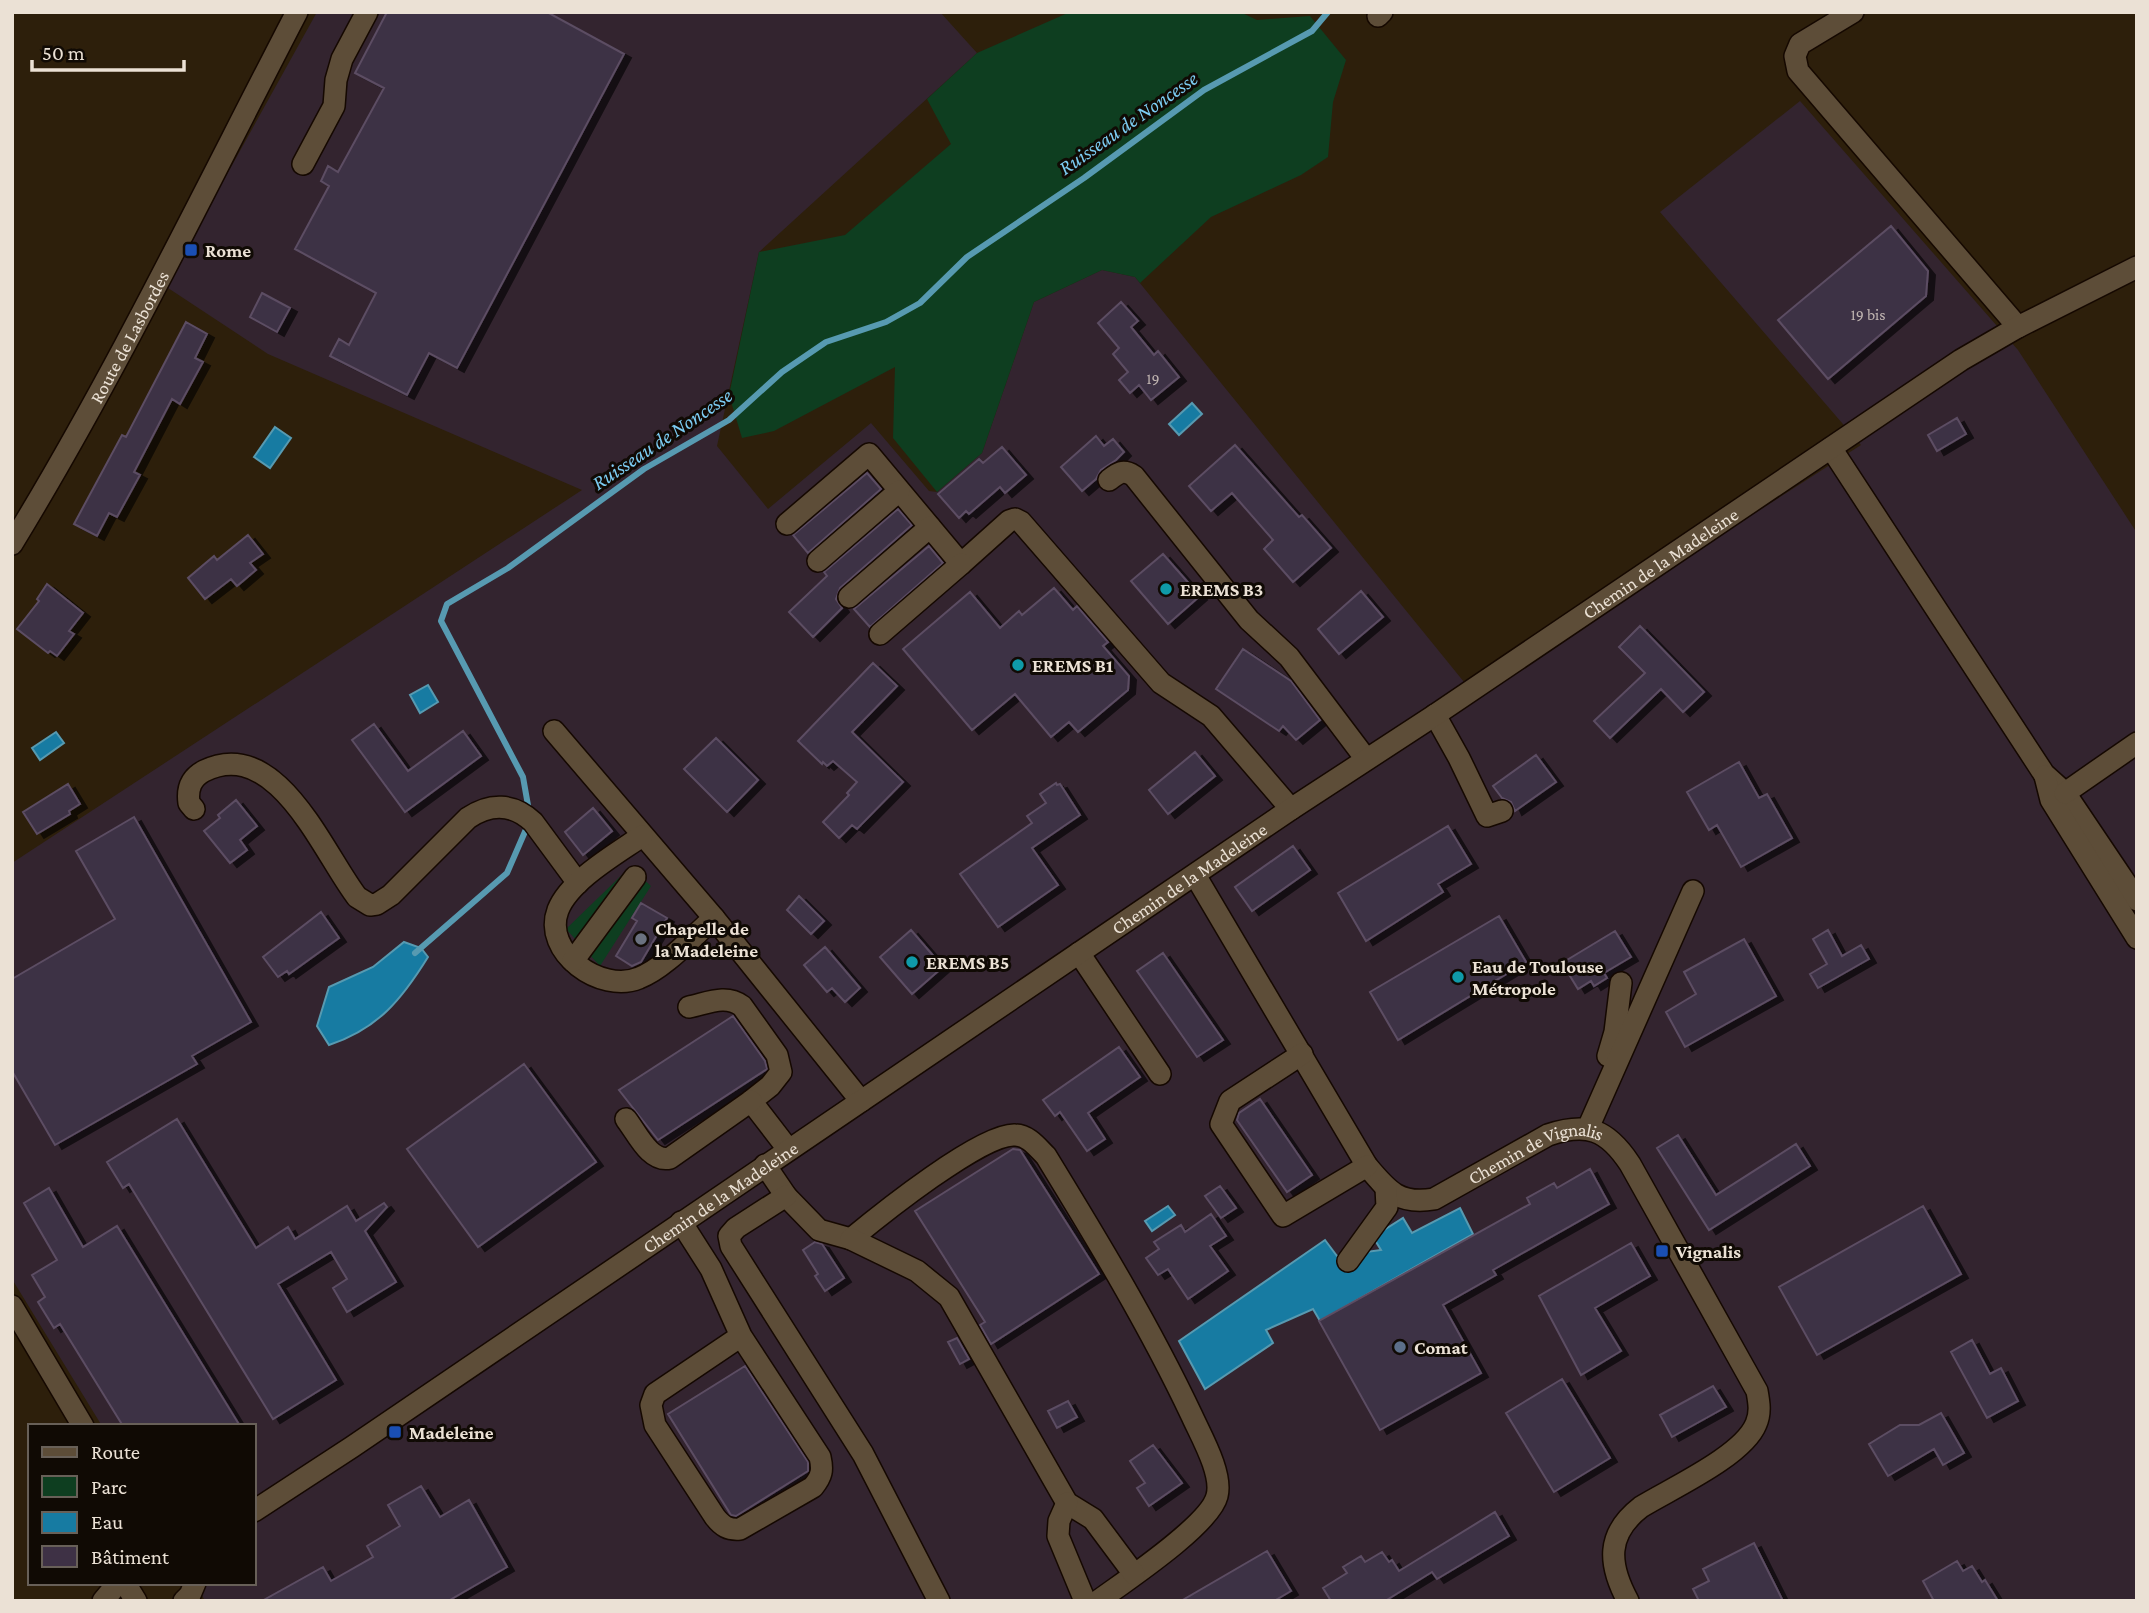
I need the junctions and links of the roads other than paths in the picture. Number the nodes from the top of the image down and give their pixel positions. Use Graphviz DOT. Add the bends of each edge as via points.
graph roads {
  1 [pos="297,12"];
  2 [pos="367,12"];
  3 [pos="1853,12"];
  4 [pos="303,164"];
  5 [pos="2137,267"];
  6 [pos="2018,327"];
  7 [pos="1831,448"];
  8 [pos="1109,480"];
  9 [pos="900,491"];
  10 [pos="787,524"];
  11 [pos="930,527"];
  12 [pos="12,544"];
  13 [pos="818,561"];
  14 [pos="961,564"];
  15 [pos="849,597"];
  16 [pos="880,634"];
  17 [pos="1434,715"];
  18 [pos="554,731"];
  19 [pos="2137,743"];
  20 [pos="1366,759"];
  21 [pos="2044,774"];
  22 [pos="2064,793"];
  23 [pos="1291,808"];
  24 [pos="194,809"];
  25 [pos="1502,811"];
  26 [pos="642,836"];
  27 [pos="2129,869"];
  28 [pos="1195,875"];
  29 [pos="635,877"];
  30 [pos="578,883"];
  31 [pos="1693,891"];
  32 [pos="2137,900"];
  33 [pos="714,918"];
  34 [pos="2137,938"];
  35 [pos="1079,953"];
  36 [pos="573,961"];
  37 [pos="1621,983"];
  38 [pos="690,1007"];
  39 [pos="1302,1054"];
  40 [pos="1160,1074"];
  41 [pos="751,1101"];
  42 [pos="861,1101"];
  43 [pos="626,1119"];
  44 [pos="1588,1128"];
  45 [pos="788,1149"];
  46 [pos="765,1165"];
  47 [pos="1367,1166"];
  48 [pos="1386,1188"];
  49 [pos="786,1196"];
  50 [pos="681,1222"];
  51 [pos="851,1238"];
  52 [pos="1348,1261"];
  53 [pos="12,1306"];
  54 [pos="741,1336"];
  55 [pos="82,1424"];
  56 [pos="1067,1503"];
  57 [pos="256,1510"];
  58 [pos="1134,1574"];
  59 [pos="116,1585"];
  60 [pos="126,1585"];
  61 [pos="103,1601"];
  62 [pos="136,1601"];
  63 [pos="939,1601"];
  64 [pos="1085,1601"];
  65 [pos="1098,1601"];
  66 [pos="1628,1601"];
  1 -- 12 [label="street, Route de Lasbordes" via="69,451"];
  2 -- 4 [label="street" via="342,60 334,106"];
  3 -- 6 [label="street" via="1800,44 1795,56 1798,71"];
  5 -- 6 [label="street, Chemin de la Madeleine"];
  6 -- 7 [label="street, Chemin de la Madeleine"];
  7 -- 17 [label="street, Chemin de la Madeleine"];
  7 -- 21 [label="street"];
  8 -- 20 [label="street" via="1120,472 1134,476 1249,620 1289,657"];
  9 -- 10 [label="street" via="869,454"];
  9 -- 11 [label="street"];
  9 -- 13 [label="street"];
  11 -- 14 [label="street"];
  11 -- 15 [label="street"];
  14 -- 16 [label="street"];
  14 -- 23 [label="street" via="1009,521 1021,522 1161,683 1211,716"];
  17 -- 20 [label="street, Chemin de la Madeleine"];
  17 -- 25 [label="street" via="1487,816"];
  18 -- 26 [label="street"];
  19 -- 22 [label="street"];
  20 -- 23 [label="street, Chemin de la Madeleine"];
  21 -- 22 [label="street"];
  21 -- 34 [label="street" via="2051,800"];
  22 -- 27 [label="street"];
  23 -- 28 [label="street, Chemin de la Madeleine"];
  24 -- 30 [label="street" via="189,788 202,772 228,765 255,770 277,783 349,887 370,905 391,895 468,818 491,807 524,814"];
  26 -- 30 [label="street"];
  26 -- 33 [label="street"];
  27 -- 32 [label="street"];
  28 -- 35 [label="street, Chemin de la Madeleine"];
  28 -- 39 [label="street, Chemin de Vignalis"];
  29 -- 36 [label="street"];
  30 -- 36 [label="street" via="558,910 555,931"];
  31 -- 44 [label="street"];
  33 -- 36 [label="street" via="639,979 606,980"];
  33 -- 42 [label="street"];
  35 -- 40 [label="street"];
  35 -- 42 [label="street, Chemin de la Madeleine"];
  37 -- 44 [label="street" via="1615,1032"];
  38 -- 41 [label="street" via="718,1000 736,1002 777,1055 781,1072"];
  39 -- 47 [label="street, Chemin de Vignalis"];
  39 -- 47 [label="street" via="1230,1101 1221,1124 1283,1216"];
  41 -- 43 [label="street" via="664,1160 652,1154"];
  41 -- 45 [label="street"];
  42 -- 45 [label="street, Chemin de la Madeleine"];
  44 -- 48 [label="street, Chemin de Vignalis" via="1548,1135 1434,1199 1400,1198"];
  44 -- 66 [label="street, Chemin de Vignalis" via="1615,1144 1630,1164 1757,1391 1760,1407 1756,1424 1732,1453 1628,1517 1614,1550 1614,1567"];
  45 -- 46 [label="street, Chemin de la Madeleine"];
  46 -- 49 [label="street"];
  46 -- 50 [label="street, Chemin de la Madeleine"];
  47 -- 48 [label="street, Chemin de Vignalis"];
  48 -- 52 [label="street" via="1387,1207"];
  49 -- 51 [label="street" via="819,1230"];
  49 -- 63 [label="street" via="736,1228 729,1236 731,1246 863,1454"];
  50 -- 54 [label="street" via="710,1269"];
  50 -- 57 [label="street, Chemin de la Madeleine"];
  51 -- 56 [label="street" via="917,1271 949,1297"];
  51 -- 58 [label="street" via="903,1197 988,1142 1019,1135 1046,1156 1130,1294 1216,1472 1217,1496 1205,1516"];
  53 -- 55 [label="street"];
  54 -- 54 [label="street" via="820,1457 823,1469 813,1487 731,1530 715,1517 655,1425 651,1405 655,1394"];
  56 -- 58 [label="street" via="1093,1519"];
  56 -- 64 [label="street" via="1058,1536"];
  58 -- 65 [label="street"];
  59 -- 61 [label="street"];
  60 -- 62 [label="street"];
}
